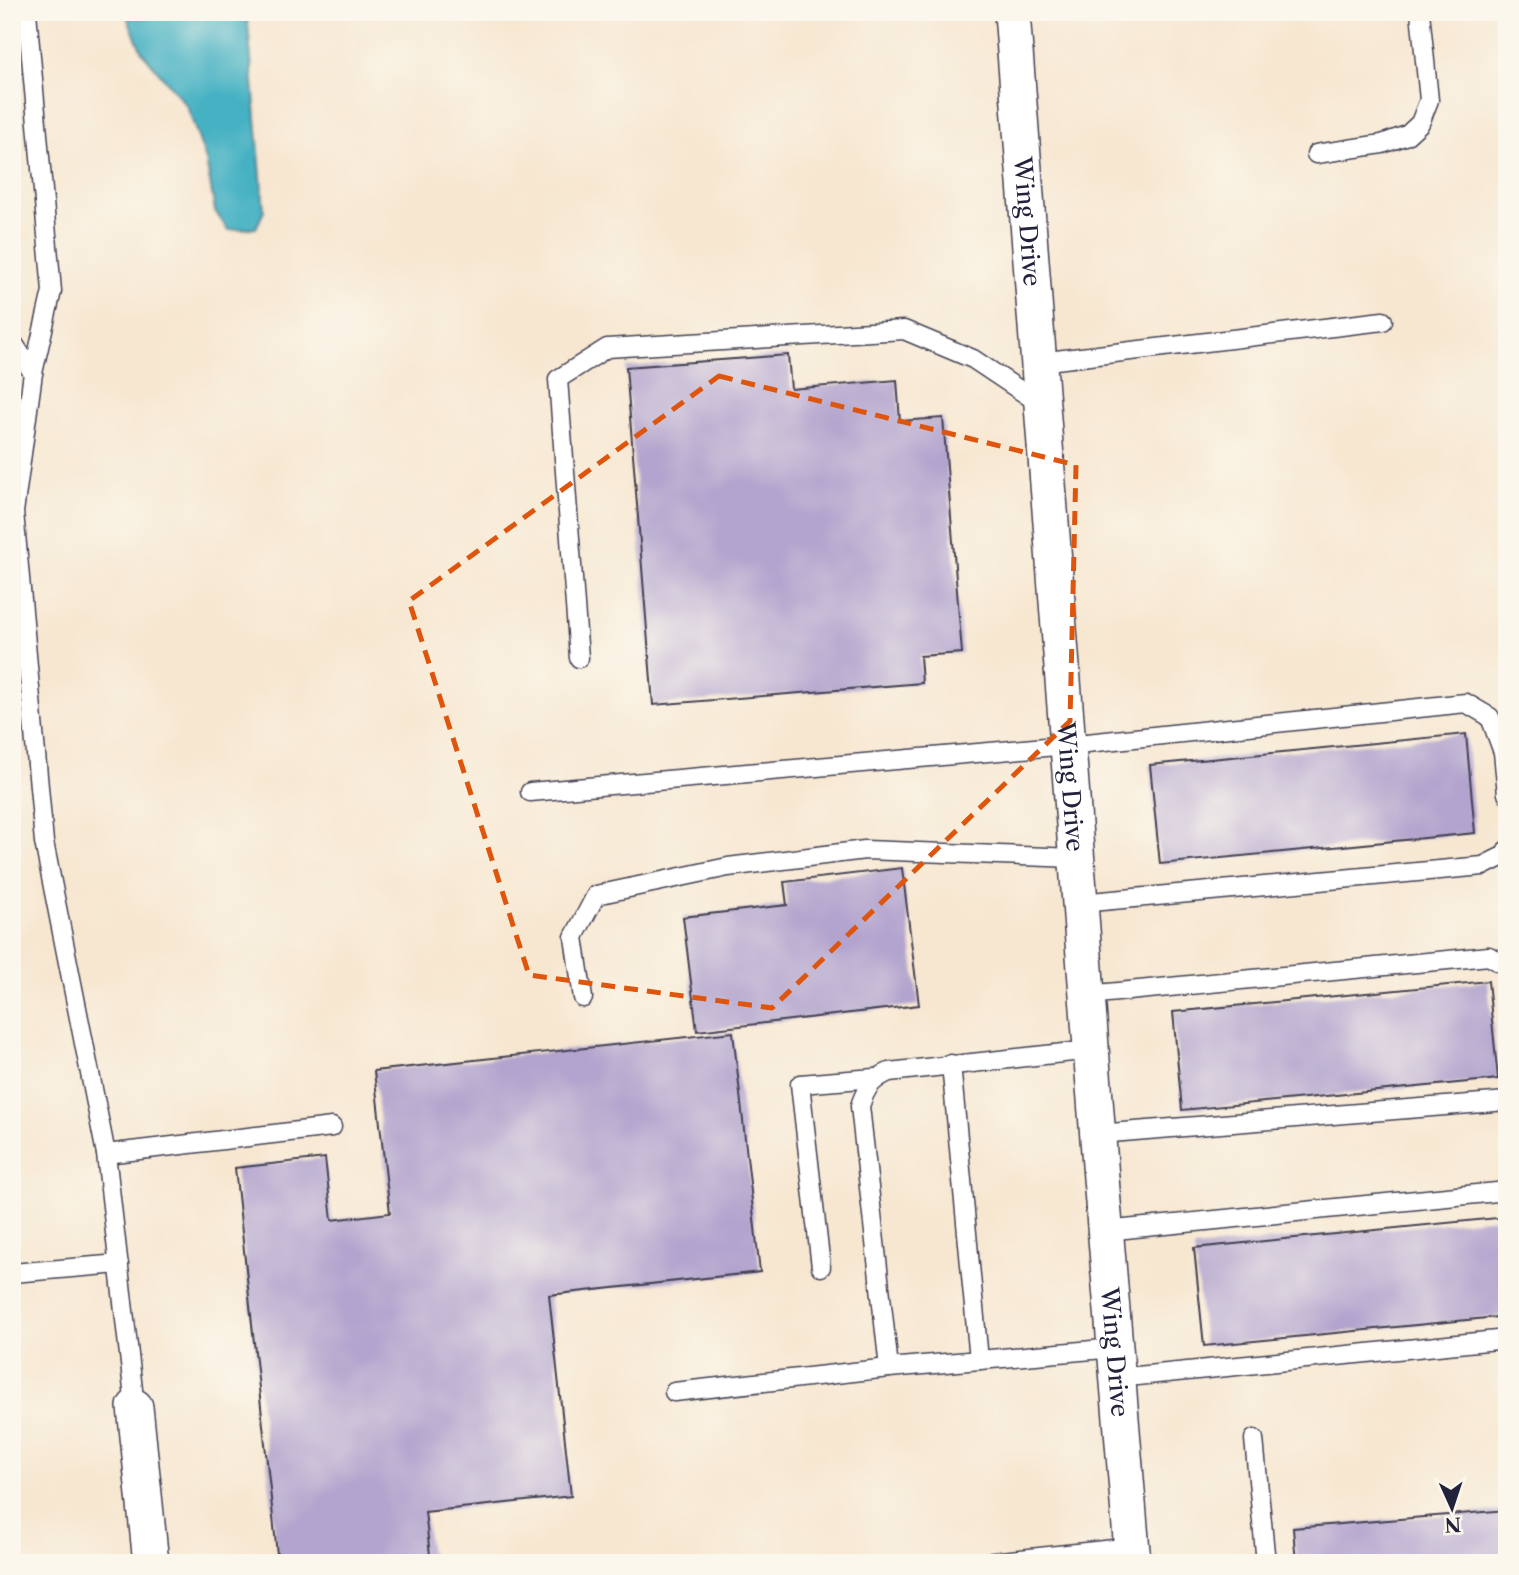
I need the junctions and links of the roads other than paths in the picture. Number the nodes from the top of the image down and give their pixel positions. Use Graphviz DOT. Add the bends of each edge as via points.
graph roads {
  1 [pos="27,12"];
  2 [pos="1012,12"];
  3 [pos="1420,12"];
  4 [pos="1316,154"];
  5 [pos="1383,321"];
  6 [pos="12,341"];
  7 [pos="1039,362"];
  8 [pos="12,367"];
  9 [pos="33,373"];
  10 [pos="1042,405"];
  11 [pos="579,658"];
  12 [pos="1068,745"];
  13 [pos="530,792"];
  14 [pos="1507,794"];
  15 [pos="1507,850"];
  16 [pos="1076,858"];
  17 [pos="1080,902"];
  18 [pos="1507,967"];
  19 [pos="1087,995"];
  20 [pos="583,998"];
  21 [pos="1091,1050"];
  22 [pos="951,1064"];
  23 [pos="874,1078"];
  24 [pos="1507,1101"];
  25 [pos="332,1128"];
  26 [pos="1098,1134"];
  27 [pos="106,1154"];
  28 [pos="1507,1191"];
  29 [pos="1105,1231"];
  30 [pos="119,1264"];
  31 [pos="821,1267"];
  32 [pos="12,1273"];
  33 [pos="1507,1339"];
  34 [pos="979,1360"];
  35 [pos="1116,1363"];
  36 [pos="889,1368"];
  37 [pos="674,1392"];
  38 [pos="135,1407"];
  39 [pos="1254,1438"];
  40 [pos="1132,1555"];
  41 [pos="152,1563"];
  42 [pos="983,1563"];
  43 [pos="1266,1563"];
  1 -- 9 [label="lane" via="52,291"];
  2 -- 7 [label="street, Wing Drive"];
  3 -- 4 [label="lane" via="1429,100 1420,123 1407,135 1382,144"];
  5 -- 7 [label="lane"];
  6 -- 9 [label="lane"];
  7 -- 10 [label="street, Wing Drive"];
  8 -- 9 [label="lane"];
  9 -- 27 [label="lane" via="14,512 44,842"];
  10 -- 11 [label="lane" via="973,359 904,330 607,348 558,379"];
  10 -- 12 [label="street, Wing Drive"];
  12 -- 13 [label="lane"];
  12 -- 14 [label="lane" via="1466,703 1490,717 1503,752"];
  12 -- 16 [label="street, Wing Drive"];
  15 -- 17 [label="lane" via="1483,866"];
  16 -- 17 [label="street, Wing Drive"];
  16 -- 20 [label="lane" via="865,850 728,867 596,894 574,937"];
  17 -- 19 [label="street, Wing Drive"];
  18 -- 19 [label="lane" via="1489,956"];
  19 -- 21 [label="street, Wing Drive"];
  21 -- 22 [label="lane"];
  21 -- 26 [label="street, Wing Drive"];
  22 -- 23 [label="lane"];
  22 -- 34 [label="lane"];
  23 -- 31 [label="lane" via="800,1084"];
  23 -- 36 [label="lane" via="860,1106"];
  24 -- 26 [label="lane"];
  25 -- 27 [label="lane"];
  26 -- 29 [label="street, Wing Drive"];
  27 -- 30 [label="lane"];
  28 -- 29 [label="lane"];
  29 -- 35 [label="street, Wing Drive"];
  30 -- 32 [label="lane"];
  30 -- 38 [label="lane"];
  33 -- 35 [label="lane"];
  34 -- 35 [label="lane"];
  34 -- 36 [label="lane"];
  35 -- 40 [label="street, Wing Drive"];
  36 -- 37 [label="lane"];
  38 -- 41 [label="street"];
  39 -- 43 [label="lane"];
  40 -- 42 [label="lane"];
}
